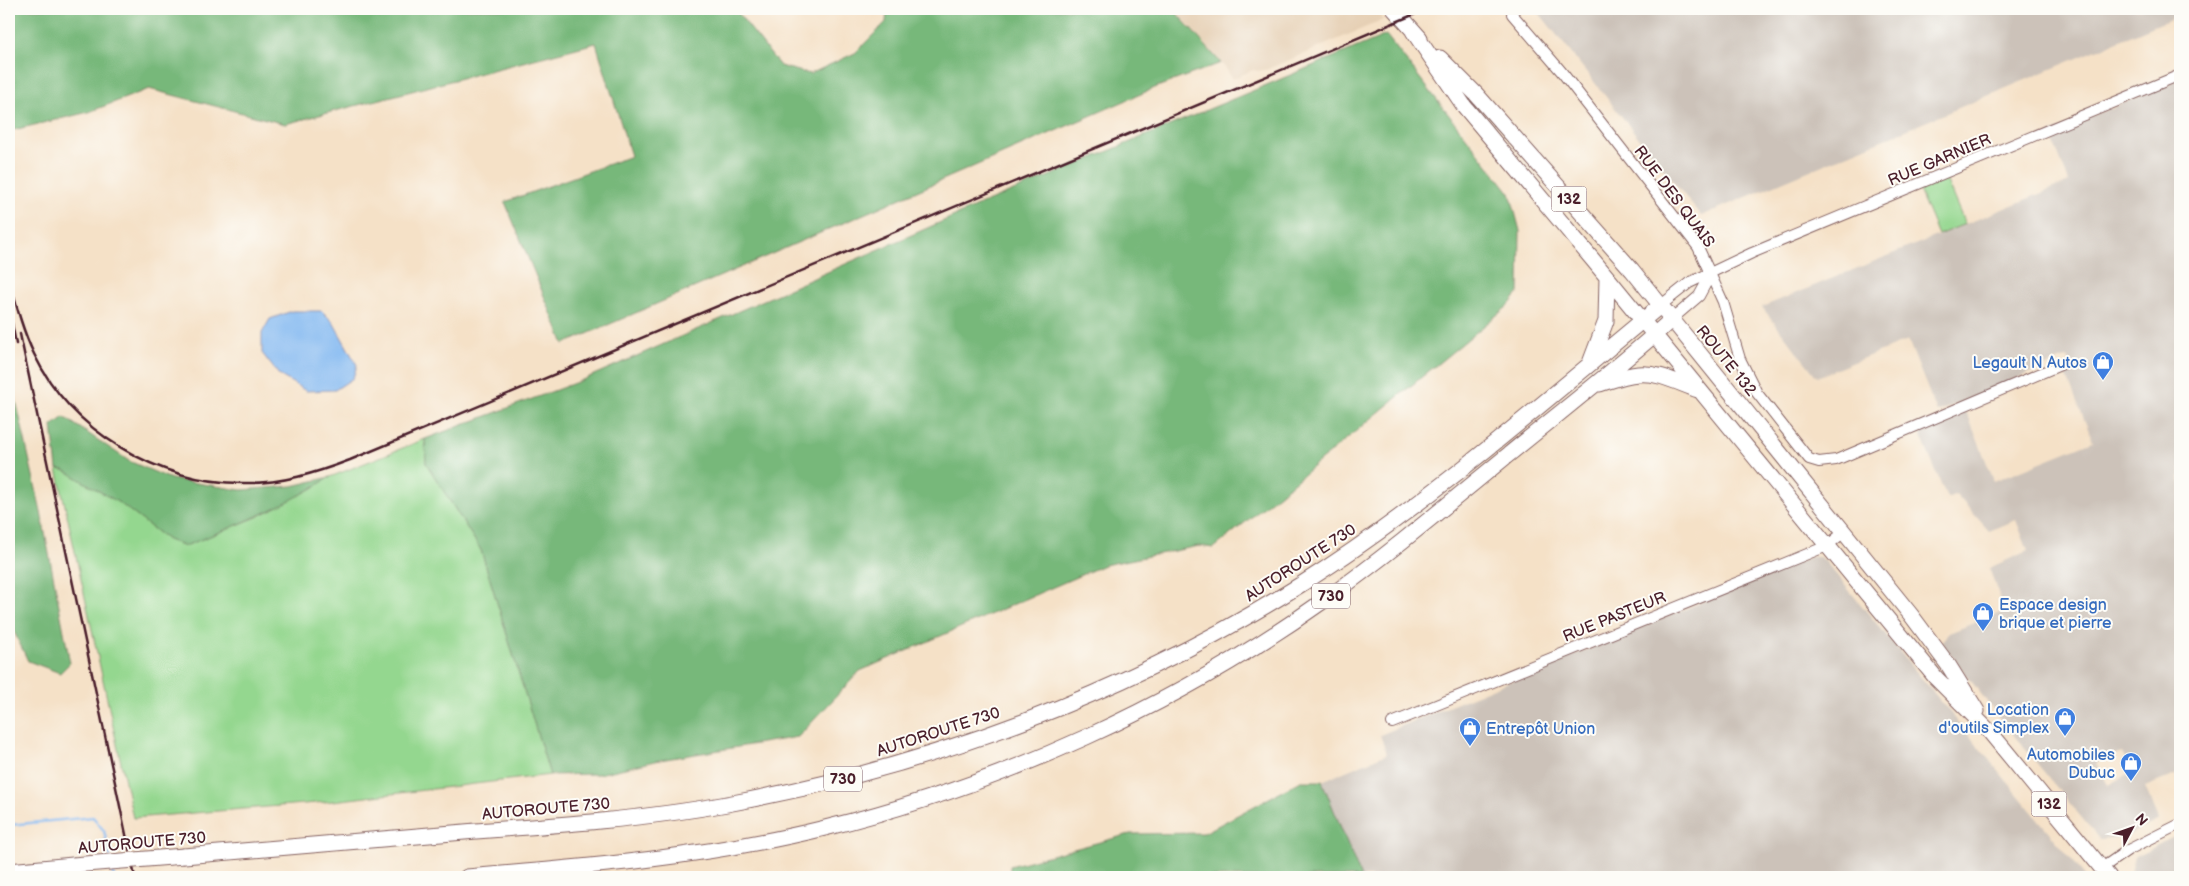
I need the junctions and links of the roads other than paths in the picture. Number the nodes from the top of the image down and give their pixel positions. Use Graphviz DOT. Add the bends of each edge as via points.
graph roads {
  1 [pos="1394,9"];
  2 [pos="1512,14"];
  3 [pos="1413,31"];
  4 [pos="2180,76"];
  5 [pos="1711,274"];
  6 [pos="1608,277"];
  7 [pos="1660,306"];
  8 [pos="1642,320"];
  9 [pos="1671,320"];
  10 [pos="1654,336"];
  11 [pos="2065,363"];
  12 [pos="1589,365"];
  13 [pos="1594,385"];
  14 [pos="1698,390"];
  15 [pos="1844,532"];
  16 [pos="1827,546"];
  17 [pos="1929,638"];
  18 [pos="1913,650"];
  19 [pos="1392,723"];
  20 [pos="1990,732"];
  21 [pos="2180,824"];
  22 [pos="9,871"];
  23 [pos="2106,873"];
  24 [pos="467,877"];
  1 -- 3 [label="highway, ROUTE 132 / 132"];
  2 -- 5 [label="street, RUE DES QUAIS" via="1684,228"];
  3 -- 6 [label="highway, ROUTE 132 / 132" via="1464,106"];
  3 -- 7 [label="highway, ROUTE 132 / 132" via="1476,94 1604,237"];
  4 -- 5 [label="street, RUE GARNIER" via="1752,253"];
  5 -- 7 [label="street, RUE GARNIER" via="1689,283"];
  5 -- 9 [label="street" via="1699,296"];
  5 -- 11 [label="street, RUE DES QUAIS" via="1726,310 1740,360 1752,385 1809,459 1819,462 1844,457"];
  6 -- 8 [label="highway, ROUTE 132 / 132"];
  6 -- 12 [label="highway" via="1606,320"];
  7 -- 8 [label="highway, AUTOROUTE 730"];
  7 -- 9 [label="highway, ROUTE 132 / 132"];
  8 -- 10 [label="highway, ROUTE 132 / 132"];
  8 -- 12 [label="highway, AUTOROUTE 730 / 730"];
  9 -- 10 [label="highway"];
  9 -- 15 [label="highway, ROUTE 132 / 132"];
  10 -- 13 [label="highway, 730"];
  10 -- 14 [label="highway, ROUTE 132 / 132"];
  12 -- 22 [label="highway, AUTOROUTE 730 / 730, bridge" via="1436,489 1366,541 1225,629 1159,663 1049,712 896,765 819,785 688,810 583,822"];
  13 -- 14 [label="highway" via="1633,374 1648,374"];
  13 -- 24 [label="highway, 730" via="1398,545 1303,615 1193,682 1055,750 917,802 779,839 644,862"];
  14 -- 16 [label="highway, ROUTE 132 / 132"];
  15 -- 16 [label="street, RUE PASTEUR"];
  15 -- 17 [label="highway, ROUTE 132 / 132"];
  16 -- 18 [label="highway, ROUTE 132 / 132"];
  16 -- 19 [label="street, RUE PASTEUR"];
  17 -- 18 [label="highway"];
  17 -- 20 [label="highway, ROUTE 132 / 132"];
  18 -- 20 [label="highway, ROUTE 132 / 132"];
  20 -- 23 [label="highway, ROUTE 132 / 132"];
  21 -- 23 [label="street" via="2128,850"];
}
